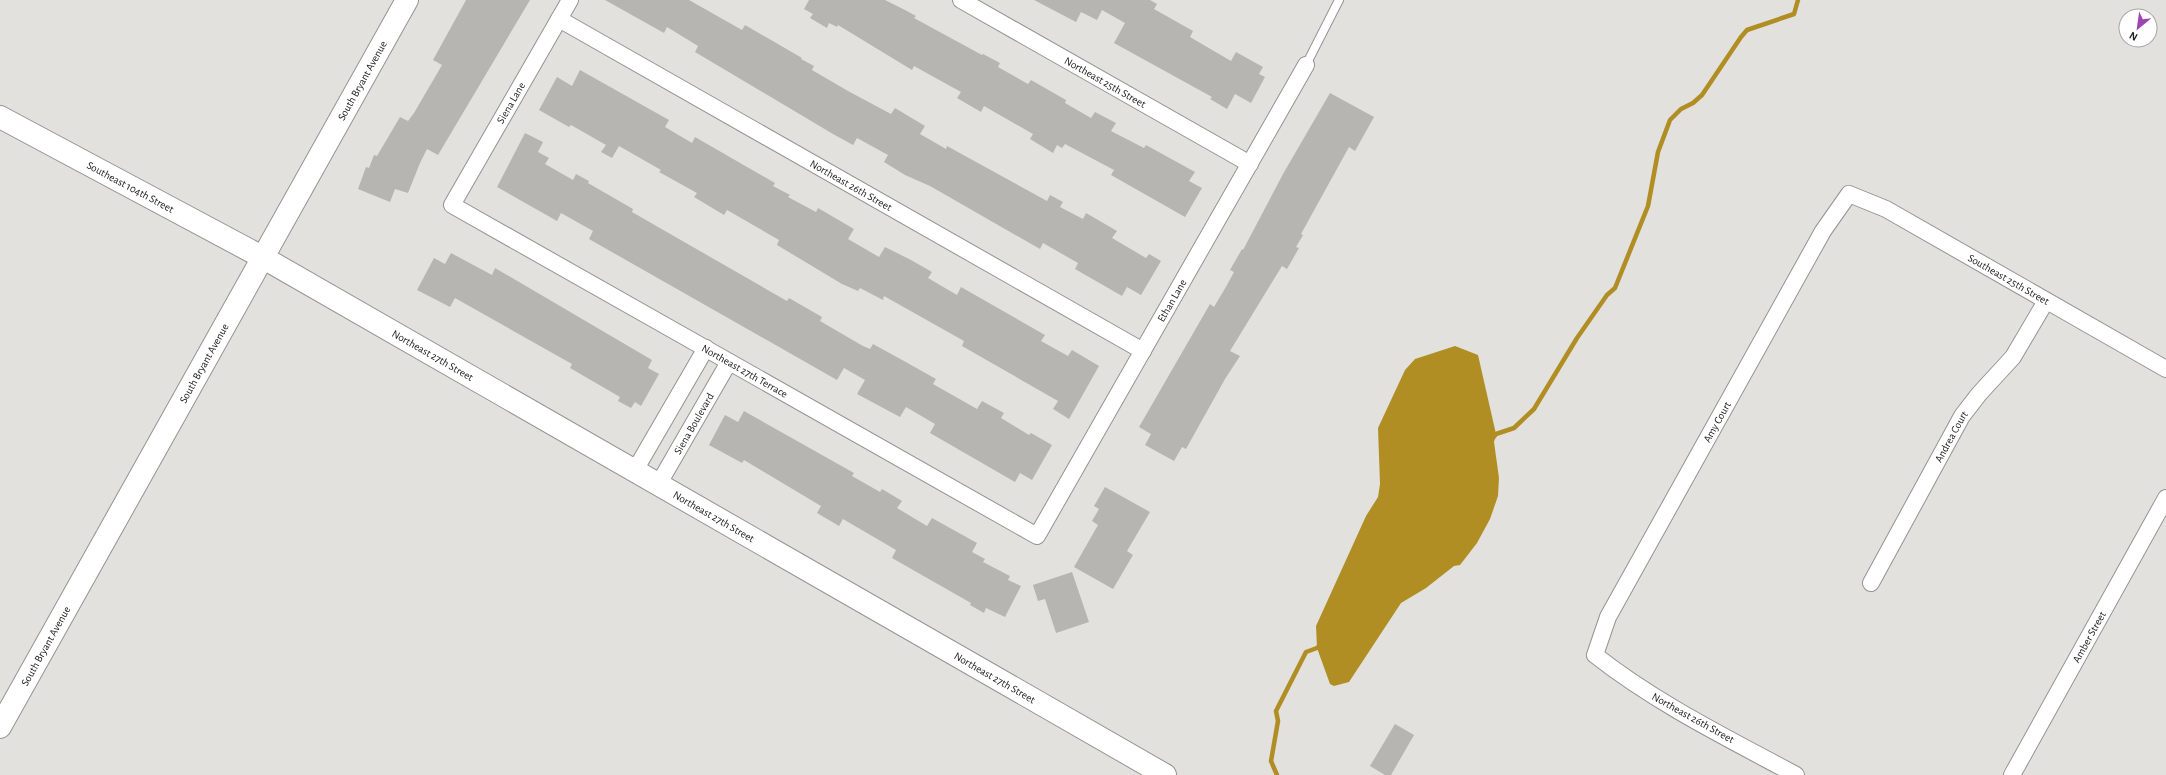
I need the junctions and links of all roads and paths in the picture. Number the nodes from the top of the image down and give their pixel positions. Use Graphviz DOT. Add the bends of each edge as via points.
graph roads {
  1 [pos="407,0"];
  2 [pos="570,0"];
  3 [pos="961,0"];
  4 [pos="1339,0"];
  5 [pos="559,19"];
  6 [pos="1306,65"];
  7 [pos="0,117"];
  8 [pos="1250,164"];
  9 [pos="1849,194"];
  10 [pos="452,205"];
  11 [pos="262,257"];
  12 [pos="2046,301"];
  13 [pos="706,348"];
  14 [pos="1143,351"];
  15 [pos="730,362"];
  16 [pos="2166,369"];
  17 [pos="634,472"];
  18 [pos="658,485"];
  19 [pos="2166,498"];
  20 [pos="1037,536"];
  21 [pos="1871,583"];
  22 [pos="1595,655"];
  23 [pos="0,727"];
  24 [pos="1165,775"];
  25 [pos="1796,775"];
  26 [pos="2012,775"];
  1 -- 11 [label="street, South Bryant Avenue"];
  2 -- 5 [label="street, Siena Lane"];
  3 -- 8 [label="street, Northeast 25th Street"];
  4 -- 6 [label="lane"];
  5 -- 10 [label="street, Siena Lane"];
  5 -- 14 [label="street, Northeast 26th Street"];
  6 -- 8 [label="street, Ethan Lane"];
  7 -- 11 [label="street, Southeast 104th Street"];
  8 -- 14 [label="street, Ethan Lane"];
  9 -- 12 [label="street, Southeast 25th Street" via="1886,209"];
  9 -- 22 [label="street, Amy Court" via="1823,231 1608,617"];
  10 -- 13 [label="street, Northeast 27th Terrace"];
  11 -- 17 [label="street, Northeast 27th Street"];
  11 -- 23 [label="street, South Bryant Avenue"];
  12 -- 16 [label="street, Southeast 25th Street"];
  12 -- 21 [label="street, Andrea Court" via="2013,357 1978,394 1962,416"];
  13 -- 15 [label="street, Northeast 27th Terrace"];
  13 -- 17 [label="street"];
  14 -- 20 [label="street, Ethan Lane"];
  15 -- 18 [label="street, Siena Boulevard"];
  15 -- 20 [label="street, Northeast 27th Terrace"];
  17 -- 18 [label="street, Northeast 27th Street"];
  18 -- 24 [label="street, Northeast 27th Street"];
  19 -- 26 [label="street, Amber Street"];
  22 -- 25 [label="street, Northeast 26th Street" via="1624,678 1654,696"];
}
